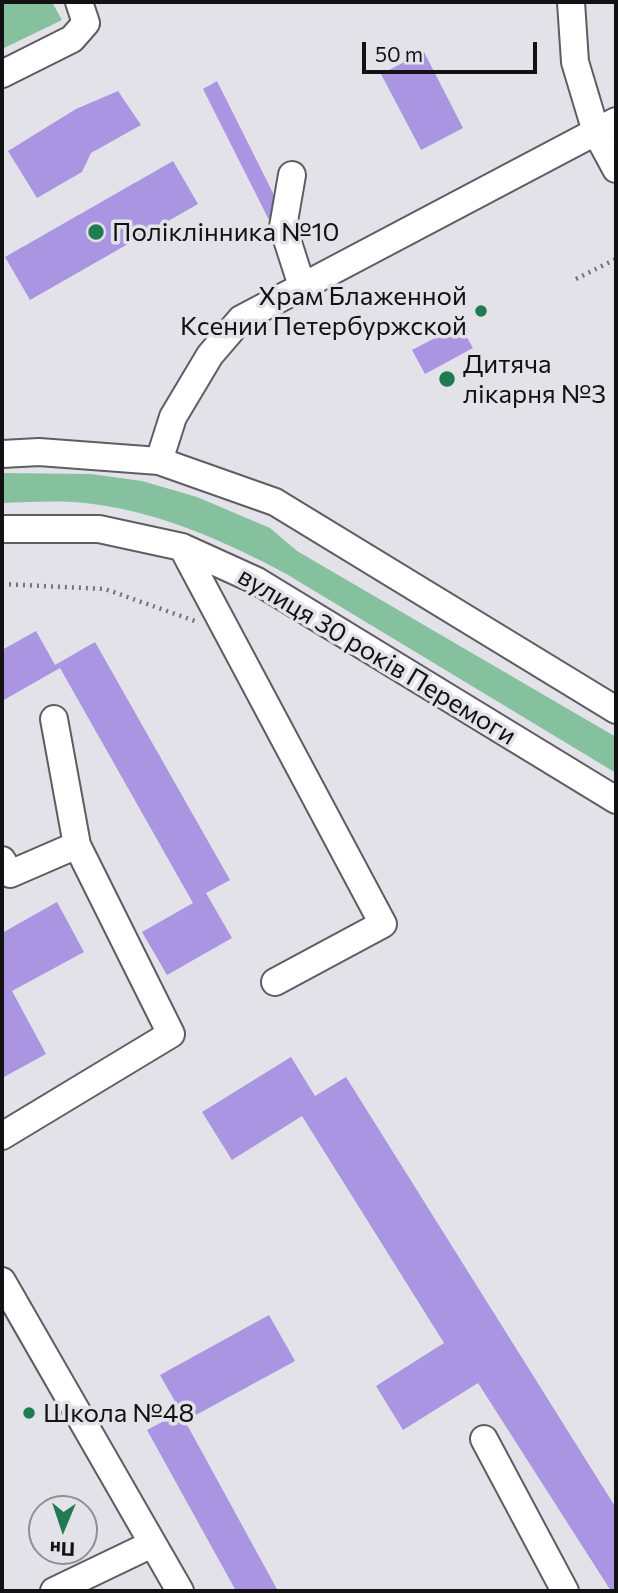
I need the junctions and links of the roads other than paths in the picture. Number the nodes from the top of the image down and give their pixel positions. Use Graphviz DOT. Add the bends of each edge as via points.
graph roads {
  1 [pos="79,2"];
  2 [pos="571,2"];
  3 [pos="2,74"];
  4 [pos="606,126"];
  5 [pos="616,169"];
  6 [pos="292,175"];
  7 [pos="302,286"];
  8 [pos="2,454"];
  9 [pos="159,461"];
  10 [pos="2,529"];
  11 [pos="182,547"];
  12 [pos="616,710"];
  13 [pos="54,719"];
  14 [pos="616,800"];
  15 [pos="77,845"];
  16 [pos="2,860"];
  17 [pos="275,982"];
  18 [pos="2,1136"];
  19 [pos="2,1281"];
  20 [pos="484,1439"];
  21 [pos="152,1544"];
  22 [pos="54,1591"];
  23 [pos="180,1591"];
  24 [pos="565,1591"];
  1 -- 3 [label="street" via="86,23 72,40"];
  2 -- 4 [label="street" via="575,62"];
  4 -- 5 [label="street"];
  4 -- 7 [label="street"];
  6 -- 7 [label="street" via="283,227"];
  7 -- 9 [label="street" via="241,318 210,355 173,417"];
  8 -- 9 [label="street" via="39,452"];
  9 -- 12 [label="street" via="275,502"];
  10 -- 11 [label="street, вулиця 30 років Перемоги" via="99,528"];
  11 -- 14 [label="street, вулиця 30 років Перемоги" via="257,581"];
  11 -- 17 [label="street" via="383,924"];
  13 -- 15 [label="street"];
  15 -- 16 [label="street" via="10,874"];
  15 -- 18 [label="street" via="170,1034"];
  19 -- 21 [label="street"];
  20 -- 24 [label="street"];
  21 -- 22 [label="street"];
  21 -- 23 [label="street"];
}
